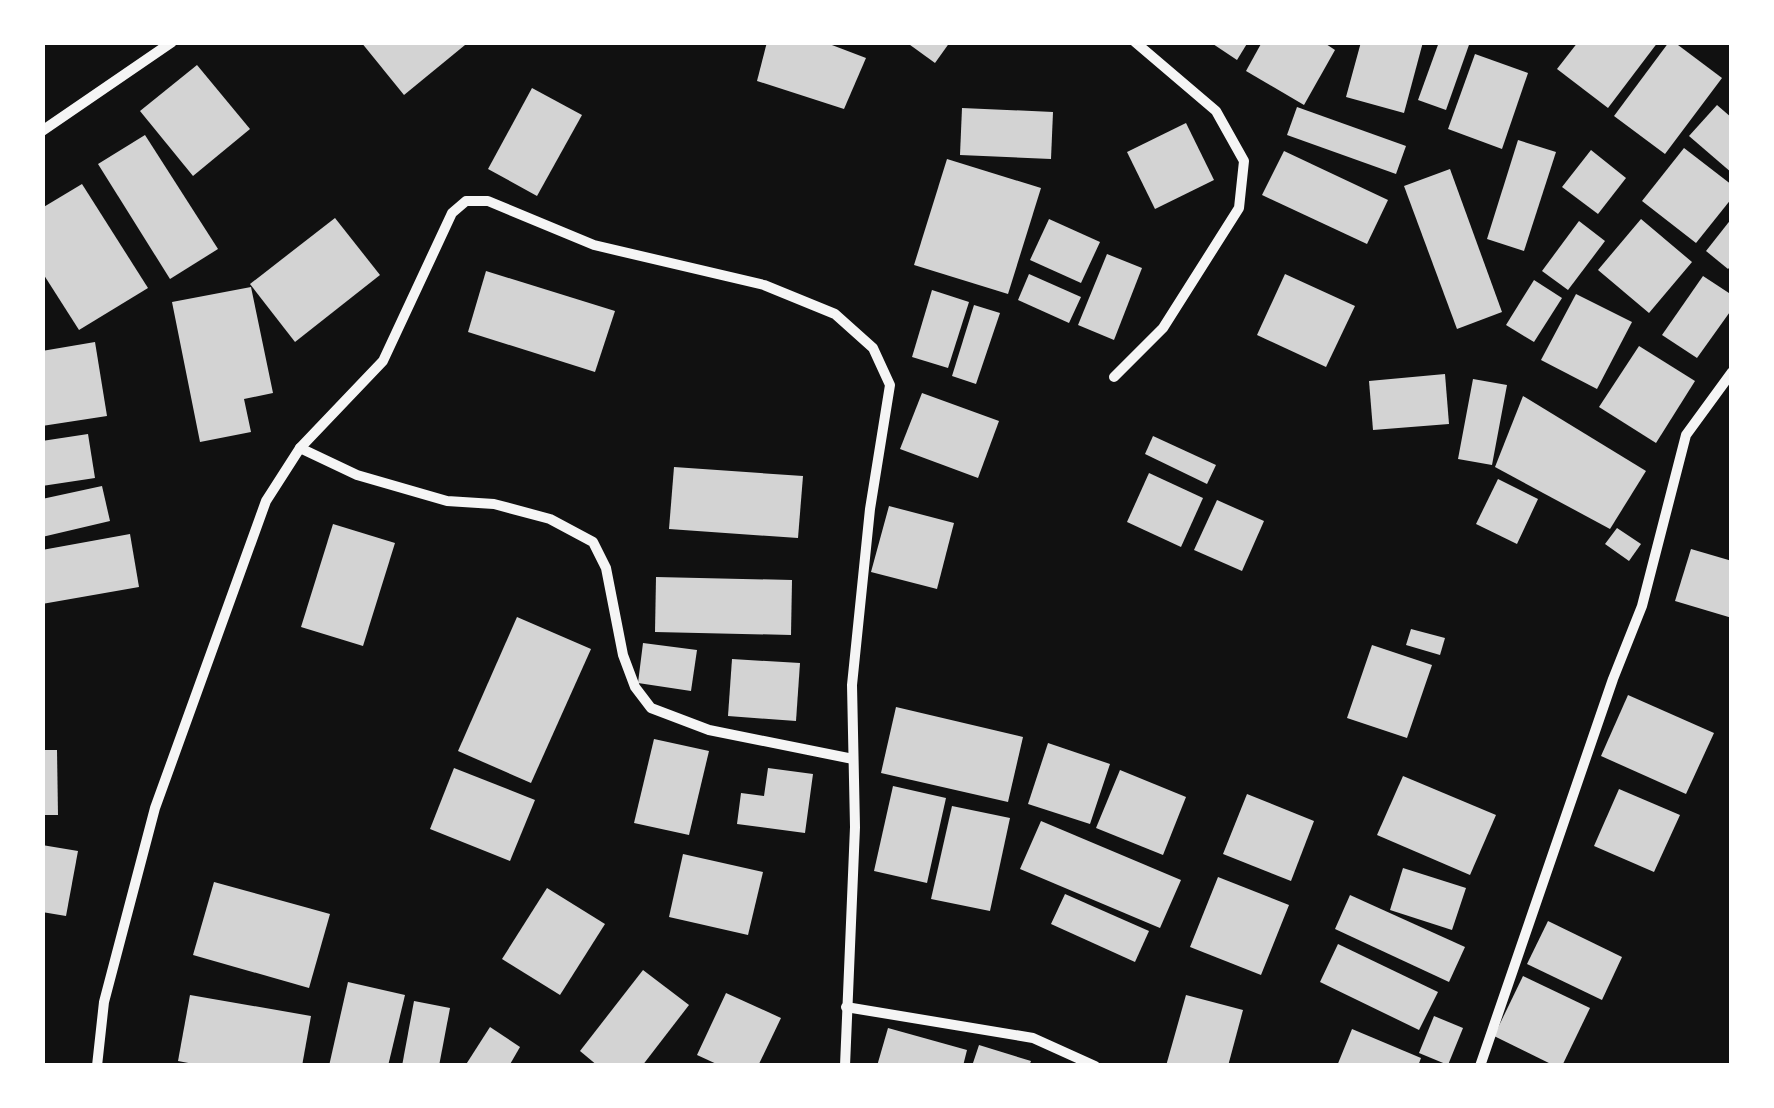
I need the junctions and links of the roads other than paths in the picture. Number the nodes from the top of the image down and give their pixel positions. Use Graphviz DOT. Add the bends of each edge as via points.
graph roads {
  1 [pos="172,42"];
  2 [pos="1134,42"];
  3 [pos="42,131"];
  4 [pos="1732,372"];
  5 [pos="1114,376"];
  6 [pos="300,448"];
  7 [pos="853,759"];
  8 [pos="846,1007"];
  9 [pos="97,1066"];
  10 [pos="846,1066"];
  11 [pos="1096,1066"];
  12 [pos="1480,1066"];
  1 -- 3 [label="street"];
  2 -- 5 [label="street" via="1216,112 1244,161 1239,208 1163,328"];
  4 -- 12 [label="street" via="1686,435 1642,606"];
  6 -- 7 [label="street" via="357,475 447,501 494,504 550,519 593,542 606,568 623,655 651,708 708,730"];
  6 -- 7 [label="street" via="384,361 452,213 466,201 488,200 594,245 764,285 835,314 873,348 890,384 852,685"];
  6 -- 9 [label="street" via="266,501 156,808 104,1002"];
  7 -- 8 [label="street"];
  8 -- 10 [label="street"];
  8 -- 11 [label="street" via="1033,1038"];
}
